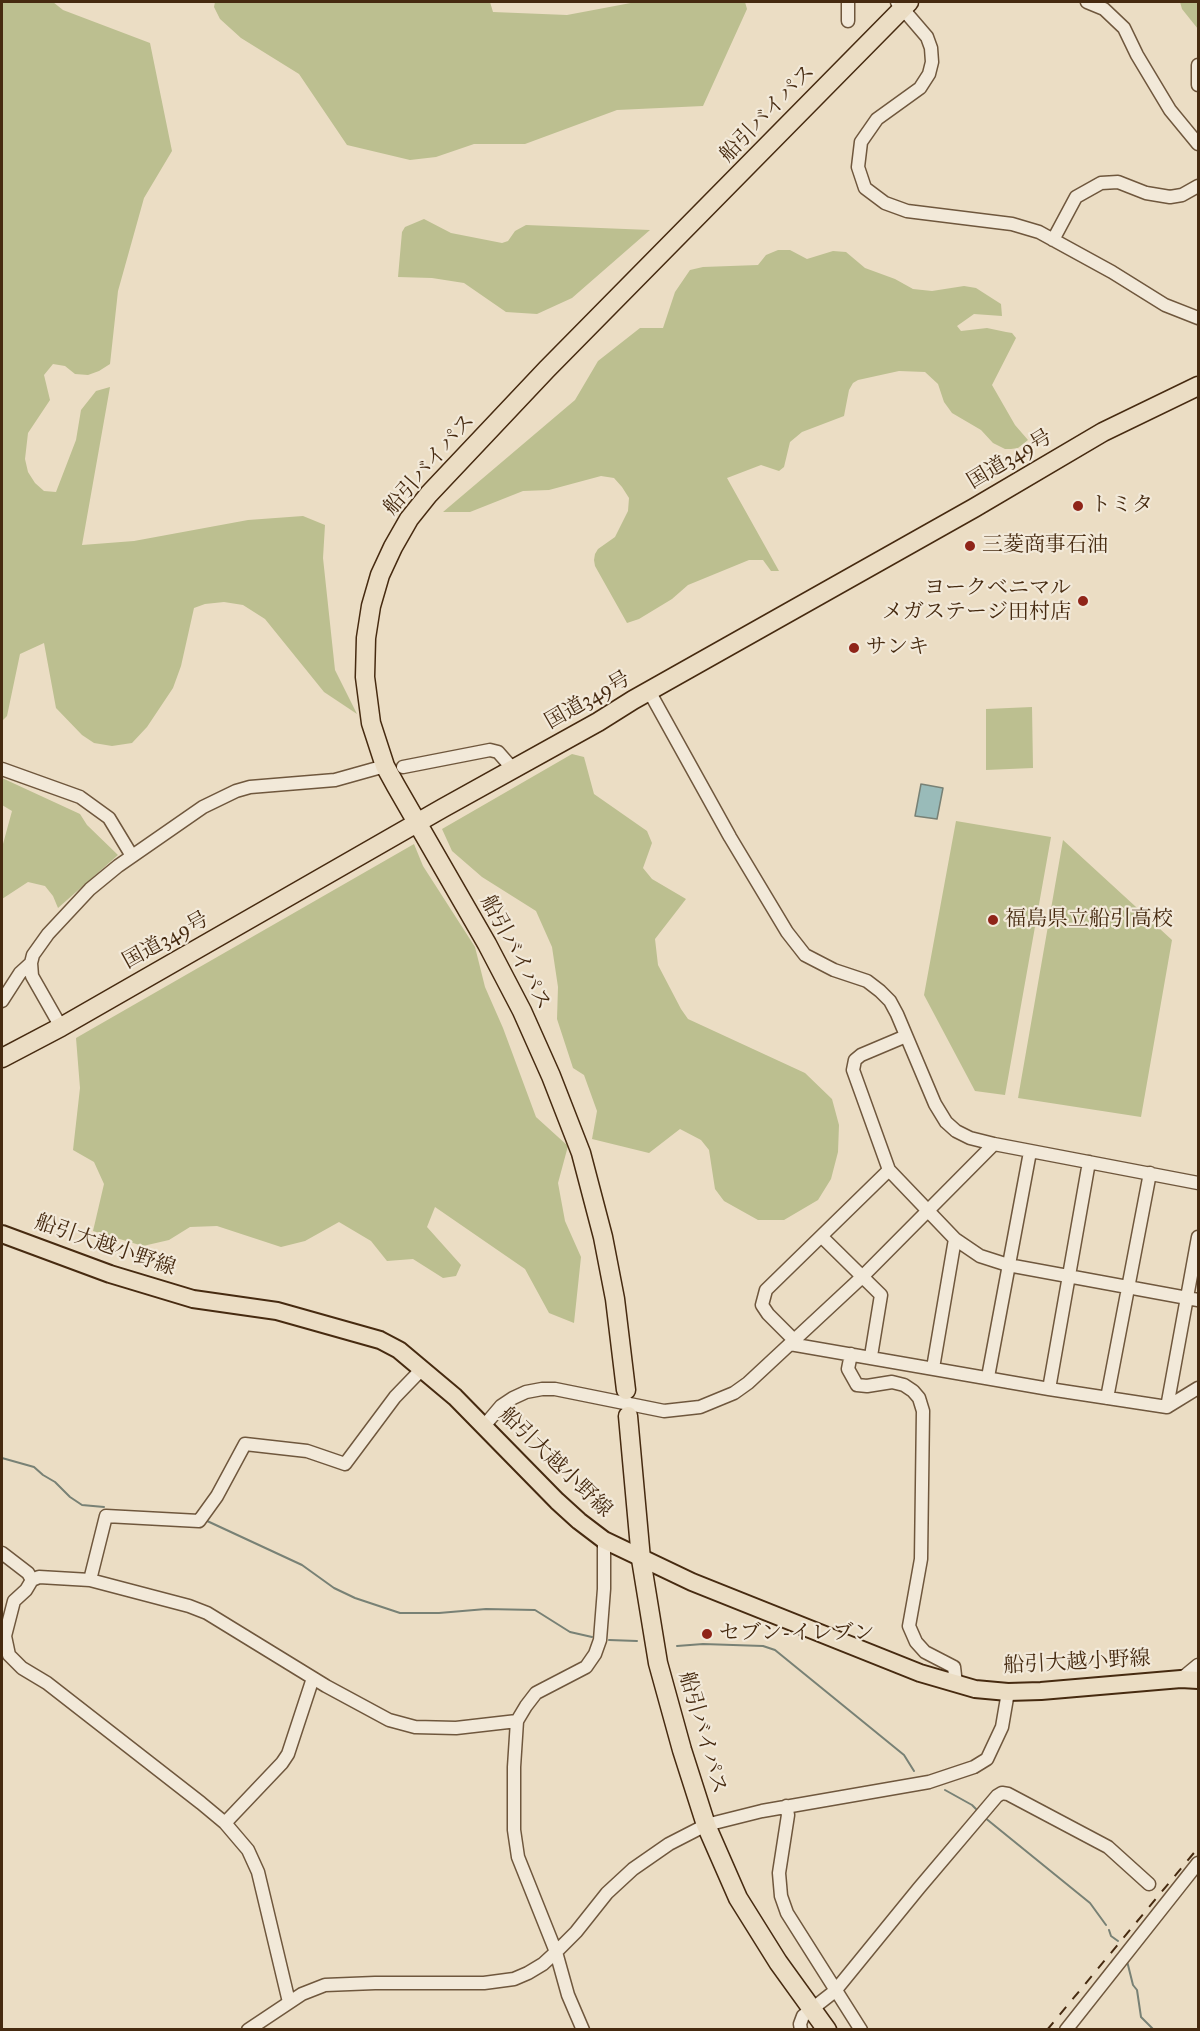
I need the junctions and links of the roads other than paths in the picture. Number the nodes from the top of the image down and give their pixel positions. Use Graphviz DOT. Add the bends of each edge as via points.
graph roads {
  1 [pos="848,2"];
  2 [pos="1087,2"];
  3 [pos="903,4"];
  4 [pos="848,21"];
  5 [pos="1198,64"];
  6 [pos="1198,85"];
  7 [pos="1198,144"];
  8 [pos="1198,186"];
  9 [pos="1053,240"];
  10 [pos="1198,318"];
  11 [pos="1198,386"];
  12 [pos="648,691"];
  13 [pos="394,766"];
  14 [pos="2,769"];
  15 [pos="513,769"];
  16 [pos="417,823"];
  17 [pos="132,856"];
  18 [pos="31,963"];
  19 [pos="2,1001"];
  20 [pos="61,1027"];
  21 [pos="906,1036"];
  22 [pos="2,1058"];
  23 [pos="994,1144"];
  24 [pos="1030,1152"];
  25 [pos="1089,1162"];
  26 [pos="889,1170"];
  27 [pos="1150,1173"];
  28 [pos="1198,1183"];
  29 [pos="927,1211"];
  30 [pos="2,1234"];
  31 [pos="822,1237"];
  32 [pos="1198,1237"];
  33 [pos="955,1239"];
  34 [pos="1008,1265"];
  35 [pos="1069,1276"];
  36 [pos="862,1277"];
  37 [pos="1129,1287"];
  38 [pos="1192,1299"];
  39 [pos="792,1342"];
  40 [pos="851,1354"];
  41 [pos="871,1356"];
  42 [pos="933,1368"];
  43 [pos="422,1369"];
  44 [pos="988,1377"];
  45 [pos="1198,1388"];
  46 [pos="1049,1389"];
  47 [pos="626,1390"];
  48 [pos="1107,1398"];
  49 [pos="1167,1407"];
  50 [pos="628,1416"];
  51 [pos="484,1426"];
  52 [pos="604,1540"];
  53 [pos="2,1553"];
  54 [pos="641,1559"];
  55 [pos="32,1580"];
  56 [pos="90,1580"];
  57 [pos="1198,1665"];
  58 [pos="313,1678"];
  59 [pos="1181,1679"];
  60 [pos="1198,1680"];
  61 [pos="956,1684"];
  62 [pos="1008,1692"];
  63 [pos="518,1720"];
  64 [pos="786,1806"];
  65 [pos="225,1823"];
  66 [pos="706,1825"];
  67 [pos="1198,1863"];
  68 [pos="1149,1884"];
  69 [pos="556,1952"];
  70 [pos="835,1991"];
  71 [pos="289,2002"];
  72 [pos="811,2008"];
  73 [pos="248,2030"];
  74 [pos="583,2030"];
  75 [pos="801,2030"];
  76 [pos="827,2030"];
  77 [pos="861,2030"];
  78 [pos="1066,2030"];
  1 -- 4 [label="street"];
  2 -- 7 [label="street" via="1104,9 1124,28 1170,110"];
  3 -- 9 [label="street" via="927,37 932,62 920,88 877,119 861,142 858,167 865,188 885,203 907,211 1012,224"];
  3 -- 13 [label="highway, 船引バイパス" via="547,369 409,519 380,575 366,638 365,677 371,723"];
  5 -- 6 [label="street"];
  8 -- 9 [label="street" via="1170,197 1118,182 1101,183 1076,197"];
  9 -- 10 [label="street" via="1165,305"];
  11 -- 12 [label="highway, 国道349号" via="1102,432"];
  12 -- 15 [label="highway, 国道349号"];
  12 -- 21 [label="street" via="787,932 805,955 880,990"];
  13 -- 15 [label="street" via="490,750 498,752"];
  13 -- 16 [label="highway, 船引バイパス"];
  13 -- 17 [label="street" via="335,780 236,791 203,807"];
  14 -- 17 [label="street" via="80,796 109,818"];
  15 -- 16 [label="highway, 国道349号"];
  16 -- 20 [label="highway, 国道349号"];
  16 -- 47 [label="highway, 船引バイパス" via="522,1011 581,1153 615,1299"];
  17 -- 18 [label="street" via="82,898 38,946"];
  18 -- 19 [label="street"];
  18 -- 20 [label="street" via="36,986"];
  20 -- 22 [label="highway, 国道349号"];
  21 -- 23 [label="street" via="946,1122 970,1138"];
  21 -- 26 [label="street" via="861,1055 853,1070"];
  23 -- 24 [label="street"];
  23 -- 29 [label="street"];
  24 -- 25 [label="street"];
  24 -- 34 [label="street"];
  25 -- 27 [label="street"];
  25 -- 35 [label="street"];
  26 -- 29 [label="street"];
  26 -- 31 [label="street"];
  27 -- 28 [label="street"];
  27 -- 37 [label="street"];
  29 -- 33 [label="street"];
  29 -- 36 [label="street"];
  30 -- 43 [label="main road, 船引大越小野線" via="101,1271 193,1299 277,1311 380,1341 399,1350"];
  31 -- 36 [label="street"];
  31 -- 39 [label="street" via="766,1290 763,1298 762,1305"];
  32 -- 38 [label="street"];
  33 -- 34 [label="street" via="980,1256"];
  33 -- 42 [label="street"];
  34 -- 35 [label="street"];
  34 -- 44 [label="street"];
  35 -- 37 [label="street"];
  35 -- 46 [label="street"];
  36 -- 39 [label="street"];
  36 -- 41 [label="street" via="882,1295"];
  37 -- 38 [label="street"];
  37 -- 48 [label="street"];
  38 -- 49 [label="street"];
  39 -- 40 [label="street"];
  39 -- 51 [label="street" via="734,1393 700,1407 664,1411 542,1389 513,1398"];
  40 -- 41 [label="street"];
  40 -- 61 [label="street" via="848,1369 857,1385 892,1382 904,1385 920,1398 921,1559 909,1626 925,1652 954,1667"];
  41 -- 42 [label="street"];
  42 -- 44 [label="street"];
  43 -- 51 [label="main road, 船引大越小野線"];
  43 -- 56 [label="street" via="395,1397 345,1464 308,1451 245,1444 217,1497 199,1521 106,1516"];
  44 -- 46 [label="street"];
  45 -- 49 [label="street"];
  46 -- 48 [label="street"];
  48 -- 49 [label="street"];
  50 -- 54 [label="highway, 船引バイパス"];
  51 -- 52 [label="main road, 船引大越小野線" via="579,1521"];
  52 -- 54 [label="main road, 船引大越小野線"];
  52 -- 63 [label="street" via="600,1640 595,1654 586,1667 536,1693"];
  53 -- 55 [label="street"];
  54 -- 61 [label="main road, 船引大越小野線" via="920,1673"];
  54 -- 66 [label="highway, 船引バイパス" via="658,1663"];
  55 -- 56 [label="street"];
  55 -- 65 [label="street" via="11,1611 5,1636 9,1655"];
  56 -- 58 [label="street" via="207,1613"];
  57 -- 59 [label="street"];
  58 -- 63 [label="street" via="365,1709 415,1727 456,1728"];
  58 -- 65 [label="street" via="288,1754"];
  59 -- 60 [label="main road, 船引大越小野線"];
  59 -- 62 [label="main road, 船引大越小野線"];
  61 -- 62 [label="main road, 船引大越小野線"];
  62 -- 64 [label="street" via="1002,1727 987,1759 974,1767 929,1782"];
  63 -- 69 [label="street" via="514,1767 518,1857"];
  64 -- 66 [label="street"];
  64 -- 70 [label="street" via="779,1873 781,1896 787,1913"];
  65 -- 71 [label="street" via="248,1850 258,1872"];
  66 -- 69 [label="street" via="633,1869"];
  66 -- 72 [label="highway, 船引バイパス" via="738,1898"];
  67 -- 78 [label="street"];
  68 -- 70 [label="street" via="1108,1847 1002,1793"];
  69 -- 71 [label="street" via="543,1964 514,1978 484,1983 338,1984 302,1994"];
  69 -- 74 [label="street"];
  70 -- 72 [label="street"];
  70 -- 77 [label="street"];
  71 -- 73 [label="street"];
  72 -- 75 [label="street" via="803,2016"];
  72 -- 76 [label="highway, 船引バイパス"];
}
